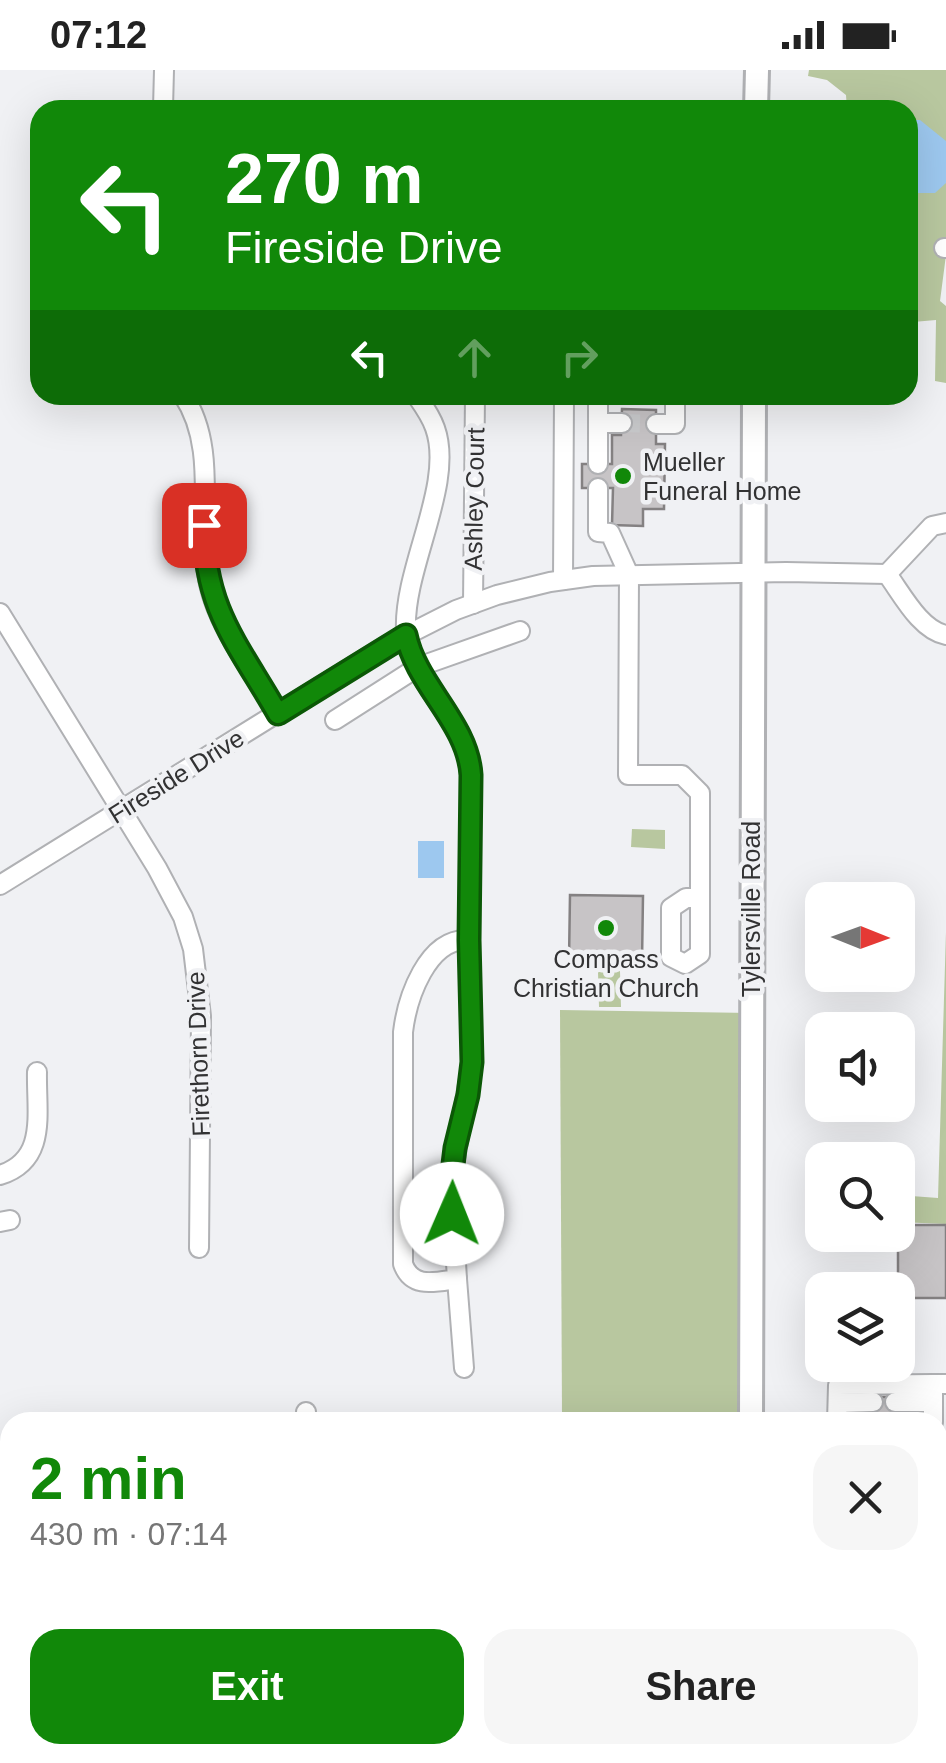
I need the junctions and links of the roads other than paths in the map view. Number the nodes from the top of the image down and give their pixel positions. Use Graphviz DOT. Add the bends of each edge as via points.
graph roads {
  1 [pos="164,70"];
  2 [pos="757,70"];
  3 [pos="163,100"];
  4 [pos="756,100"];
  5 [pos="189,405"];
  6 [pos="422,405"];
  7 [pos="475,405"];
  8 [pos="564,405"];
  9 [pos="598,405"];
  10 [pos="676,405"];
  11 [pos="754,405"];
  12 [pos="598,423"];
  13 [pos="622,423"];
  14 [pos="656,424"];
  15 [pos="598,464"];
  16 [pos="598,488"];
  17 [pos="946,523"];
  18 [pos="753,574"];
  19 [pos="887,574"];
  20 [pos="629,575"];
  21 [pos="563,580"];
  22 [pos="473,604"];
  23 [pos="0,614"];
  24 [pos="520,630"];
  25 [pos="406,635"];
  26 [pos="946,635"];
  27 [pos="418,668"];
  28 [pos="278,714"];
  29 [pos="335,720"];
  30 [pos="120,810"];
  31 [pos="0,885"];
  32 [pos="700,898"];
  33 [pos="469,940"];
  34 [pos="37,1072"];
  35 [pos="0,1175"];
  36 [pos="199,1248"];
  37 [pos="457,1278"];
  38 [pos="464,1368"];
  39 [pos="937,1390"];
  40 [pos="873,1402"];
  41 [pos="895,1402"];
  42 [pos="751,1412"];
  43 [pos="838,1412"];
  44 [pos="841,1412"];
  1 -- 3 [label="street"];
  2 -- 4 [label="main road"];
  5 -- 28 [label="street" via="202,447 211,591"];
  6 -- 25 [label="street, Ashley Court" via="435,426 439,459 408,596"];
  7 -- 22 [label="street, Ashley Court"];
  8 -- 21 [label="street"];
  9 -- 12 [label="street"];
  10 -- 14 [label="street" via="675,424"];
  11 -- 18 [label="main road, Tylersville Road"];
  12 -- 13 [label="street"];
  12 -- 15 [label="street"];
  16 -- 20 [label="street" via="598,532 610,532"];
  17 -- 19 [label="street" via="932,526"];
  18 -- 19 [label="street, Fireside Drive"];
  18 -- 20 [label="street, Fireside Drive"];
  18 -- 42 [label="main road, Tylersville Road"];
  19 -- 26 [label="street" via="925,623"];
  20 -- 21 [label="street, Fireside Drive"];
  20 -- 32 [label="street" via="628,775 682,775 700,793"];
  21 -- 22 [label="street, Fireside Drive"];
  22 -- 25 [label="street, Fireside Drive"];
  23 -- 30 [label="street, Firethorn Drive"];
  24 -- 27 [label="street"];
  25 -- 27 [label="street"];
  25 -- 28 [label="street, Fireside Drive"];
  27 -- 29 [label="street"];
  27 -- 33 [label="street" via="470,764"];
  28 -- 30 [label="street, Fireside Drive"];
  30 -- 31 [label="street, Fireside Drive"];
  30 -- 36 [label="street, Firethorn Drive" via="173,897 196,966"];
  33 -- 37 [label="street" via="472,1062 451,1181"];
  33 -- 37 [label="street" via="448,944 430,960 409,1000 402,1032 403,1264 416,1281"];
  34 -- 35 [label="street" via="34,1148 22,1166"];
  37 -- 38 [label="street"];
  39 -- 41 [label="street"];
  39 -- 43 [label="street" via="838,1385"];
  40 -- 44 [label="street"];
}
